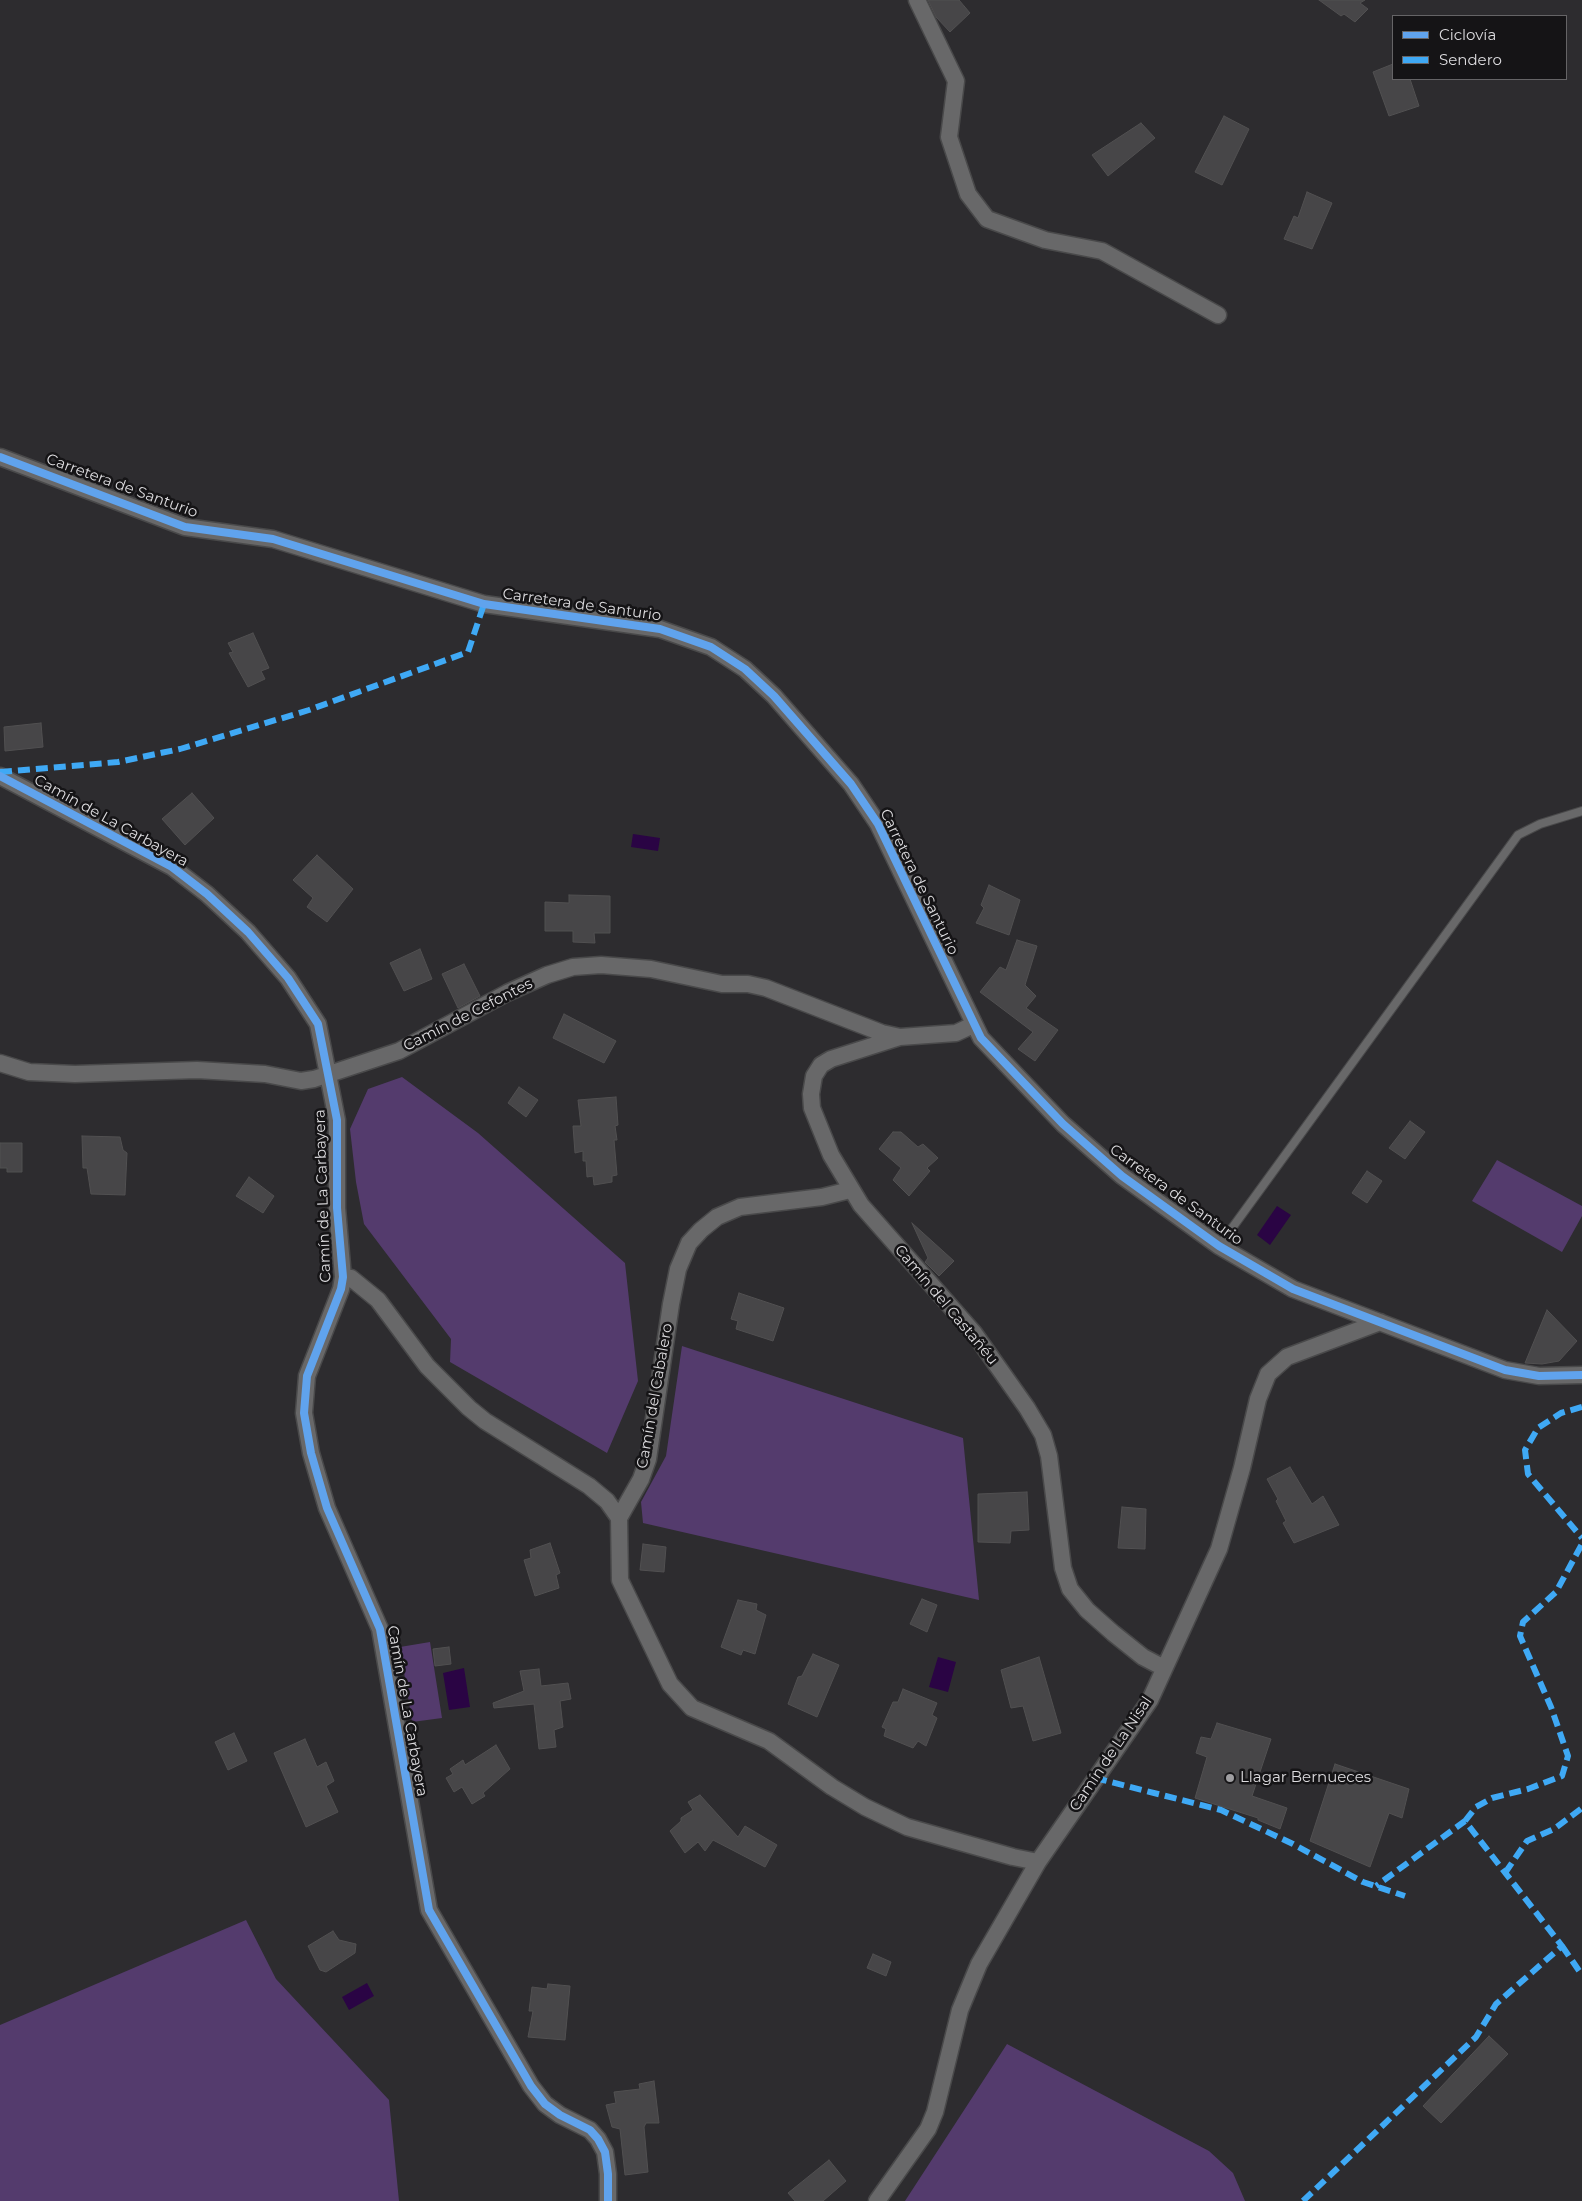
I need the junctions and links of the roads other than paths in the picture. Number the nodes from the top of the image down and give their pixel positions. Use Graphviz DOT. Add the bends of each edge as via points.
graph roads {
  1 [pos="917,0"];
  2 [pos="1218,315"];
  3 [pos="0,457"];
  4 [pos="0,776"];
  5 [pos="1582,811"];
  6 [pos="973,1025"];
  7 [pos="900,1037"];
  8 [pos="0,1063"];
  9 [pos="329,1075"];
  10 [pos="850,1190"];
  11 [pos="1219,1246"];
  12 [pos="343,1277"];
  13 [pos="1380,1322"];
  14 [pos="1580,1371"];
  15 [pos="619,1518"];
  16 [pos="1164,1668"];
  17 [pos="1038,1862"];
  18 [pos="608,2201"];
  19 [pos="877,2201"];
  1 -- 2 [label="street" via="956,81 949,137 968,194 987,219 1045,240 1102,251"];
  3 -- 6 [label="street, Carretera de Santurio" via="186,526 273,539 484,604 660,629 712,647 774,696 851,784 878,824"];
  4 -- 9 [label="street, Camín de La Carbayera" via="172,867 207,894 248,932 306,1004 318,1024"];
  5 -- 11 [label="lane" via="1540,824 1518,835"];
  6 -- 7 [label="street, Camín del Castañéu" via="956,1033"];
  6 -- 11 [label="street, Carretera de Santurio" via="981,1038 1063,1124 1122,1176"];
  7 -- 9 [label="street, Camín de Cefontes" via="766,988 722,984 651,969 601,965 573,967 547,975 507,993 400,1052"];
  7 -- 10 [label="street, Camín del Castañéu" via="831,1059 821,1065 814,1076 812,1108"];
  8 -- 9 [label="street, Camín de Cefontes" via="29,1072 75,1074 197,1070 265,1074 301,1081"];
  9 -- 12 [label="street, Camín de La Carbayera" via="337,1120 336,1208"];
  10 -- 15 [label="street, Camín del Cabalero" via="822,1197 740,1207 718,1217 689,1243 678,1269 671,1304 648,1459 641,1479"];
  10 -- 16 [label="street, Camín del Castañéu" via="974,1333 1043,1435 1050,1463 1063,1568 1070,1589 1086,1610 1113,1633 1143,1658"];
  11 -- 13 [label="street, Carretera de Santurio" via="1293,1289"];
  12 -- 15 [label="street" via="351,1278 378,1300 427,1366 469,1408 589,1486 607,1501"];
  12 -- 18 [label="street, Camín de La Carbayera" via="308,1376 304,1413 327,1508 380,1629 428,1910 530,2086 560,2115 590,2130 598,2139 608,2174"];
  13 -- 14 [label="street, Carretera de Santurio" via="1505,1370 1539,1376"];
  13 -- 16 [label="street, Camín de La Nisal" via="1287,1358 1268,1374 1258,1400 1219,1548"];
  15 -- 17 [label="street" via="620,1580 624,1592 670,1684 692,1708 769,1741 857,1802 907,1827"];
  16 -- 17 [label="street, Camín de La Nisal" via="1150,1700"];
  17 -- 19 [label="street, Camín de La Nisal" via="979,1964 960,2010 928,2129"];
}
